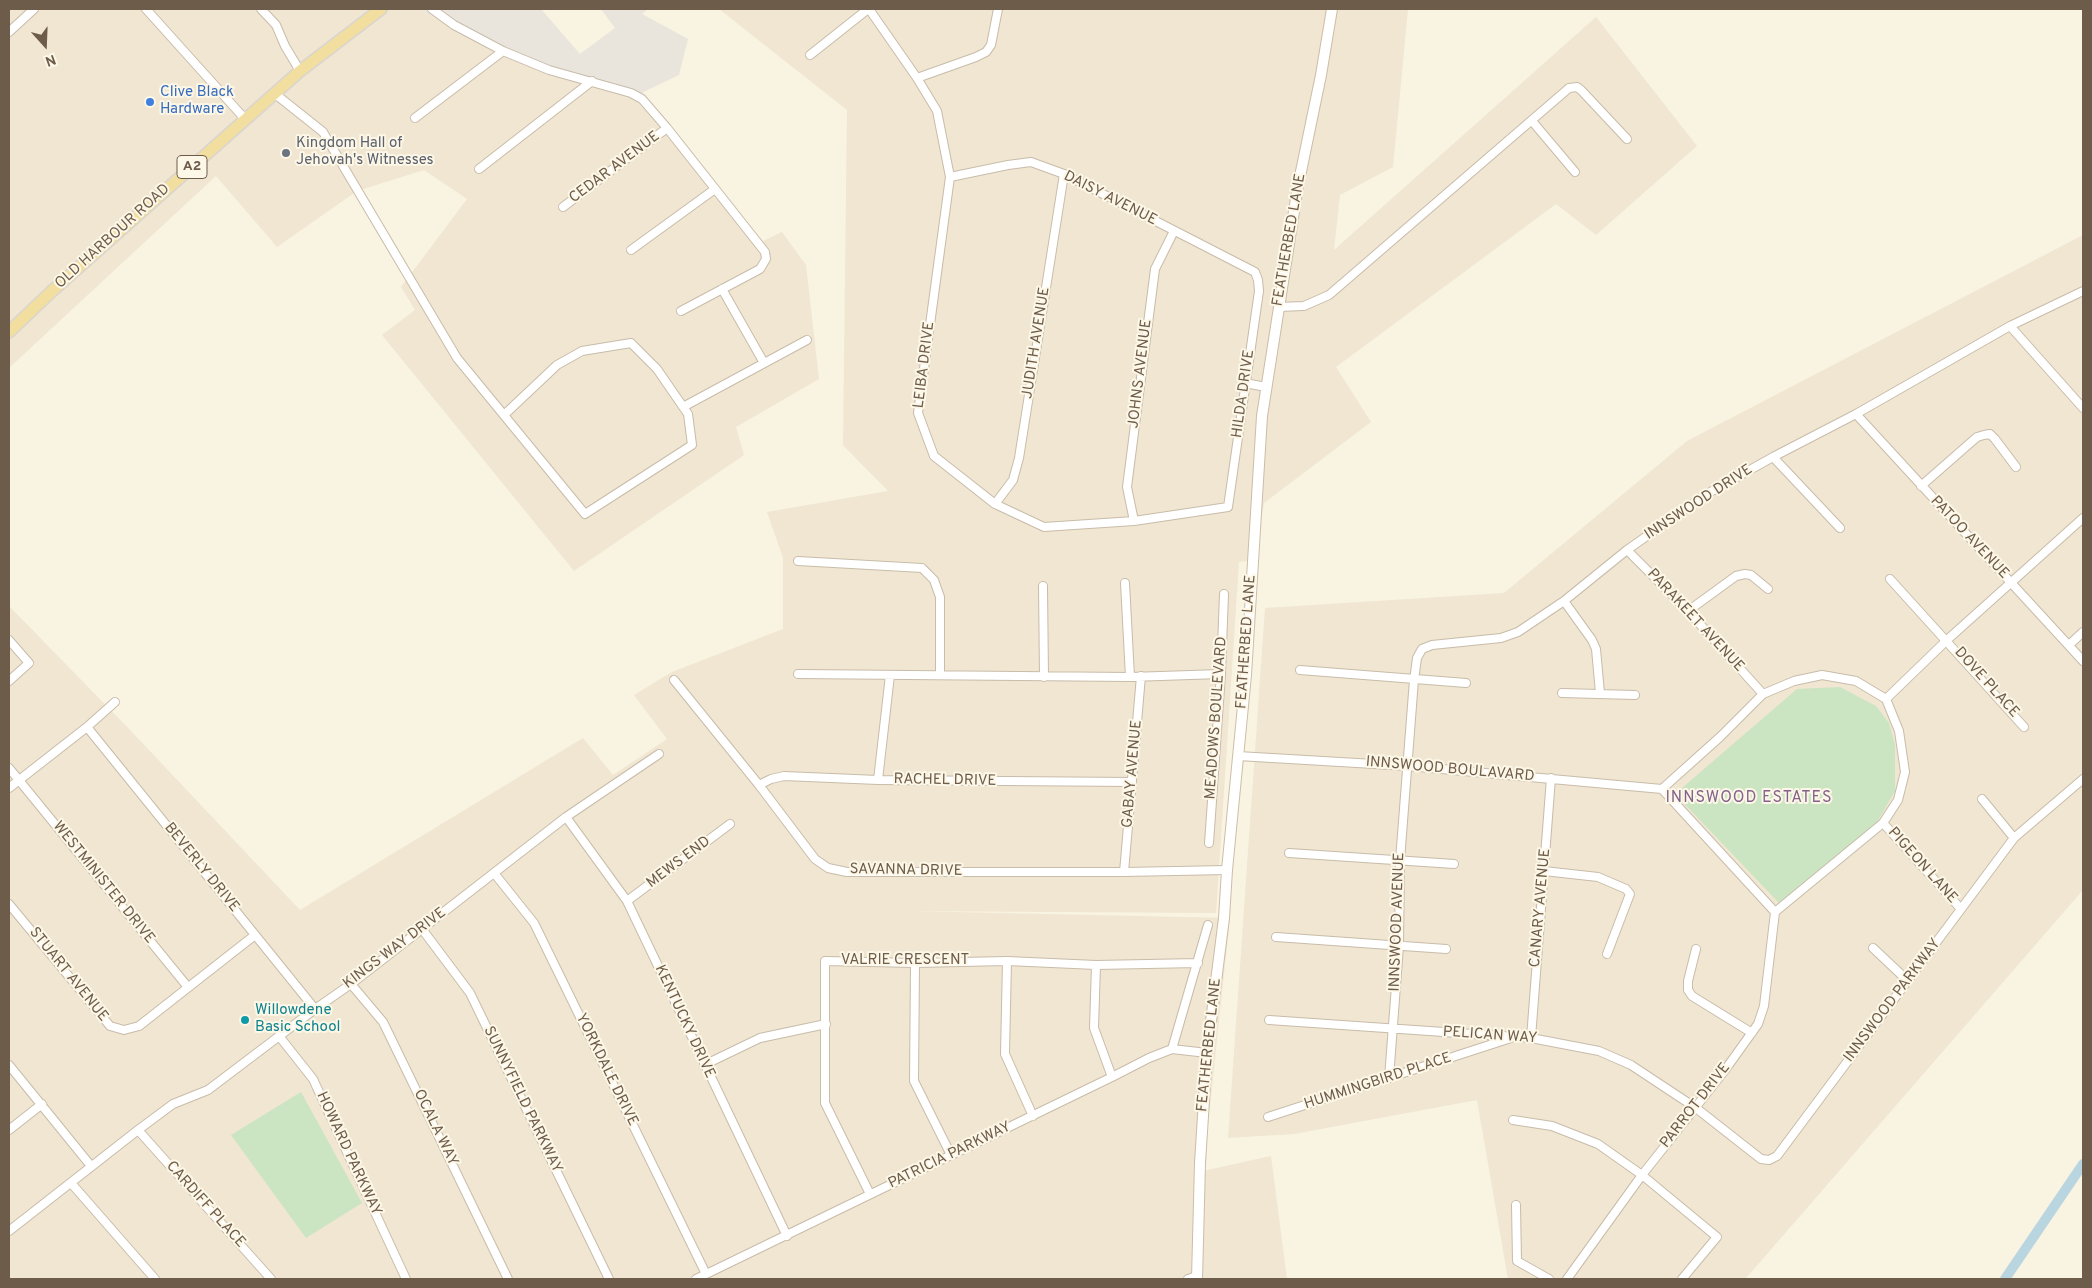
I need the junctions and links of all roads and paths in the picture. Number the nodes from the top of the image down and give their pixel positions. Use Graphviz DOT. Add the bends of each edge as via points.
graph roads {
  1 [pos="34,9"];
  2 [pos="146,9"];
  3 [pos="261,9"];
  4 [pos="380,9"];
  5 [pos="432,9"];
  6 [pos="869,9"];
  7 [pos="998,9"];
  8 [pos="1332,9"];
  9 [pos="9,32"];
  10 [pos="503,51"];
  11 [pos="810,55"];
  12 [pos="300,71"];
  13 [pos="917,78"];
  14 [pos="592,82"];
  15 [pos="274,93"];
  16 [pos="415,118"];
  17 [pos="245,119"];
  18 [pos="1532,121"];
  19 [pos="667,128"];
  20 [pos="1627,139"];
  21 [pos="479,169"];
  22 [pos="1575,172"];
  23 [pos="1064,174"];
  24 [pos="950,177"];
  25 [pos="715,189"];
  26 [pos="563,207"];
  27 [pos="1174,231"];
  28 [pos="631,250"];
  29 [pos="1258,280"];
  30 [pos="722,289"];
  31 [pos="2083,291"];
  32 [pos="1278,308"];
  33 [pos="681,311"];
  34 [pos="2010,326"];
  35 [pos="9,332"];
  36 [pos="808,340"];
  37 [pos="764,363"];
  38 [pos="1245,383"];
  39 [pos="1266,387"];
  40 [pos="683,407"];
  41 [pos="2083,408"];
  42 [pos="1856,414"];
  43 [pos="504,415"];
  44 [pos="1773,457"];
  45 [pos="2016,467"];
  46 [pos="1921,486"];
  47 [pos="995,504"];
  48 [pos="1228,507"];
  49 [pos="2083,518"];
  50 [pos="1134,521"];
  51 [pos="1840,528"];
  52 [pos="1627,550"];
  53 [pos="798,561"];
  54 [pos="1890,579"];
  55 [pos="2010,582"];
  56 [pos="1126,584"];
  57 [pos="1044,586"];
  58 [pos="1768,589"];
  59 [pos="1224,594"];
  60 [pos="1564,601"];
  61 [pos="1688,611"];
  62 [pos="2083,632"];
  63 [pos="9,640"];
  64 [pos="1947,640"];
  65 [pos="2069,645"];
  66 [pos="2083,661"];
  67 [pos="1300,670"];
  68 [pos="798,674"];
  69 [pos="940,674"];
  70 [pos="1221,674"];
  71 [pos="890,675"];
  72 [pos="1141,676"];
  73 [pos="1044,677"];
  74 [pos="1130,677"];
  75 [pos="674,680"];
  76 [pos="1414,680"];
  77 [pos="9,682"];
  78 [pos="1466,683"];
  79 [pos="1600,693"];
  80 [pos="1562,694"];
  81 [pos="1762,694"];
  82 [pos="1635,695"];
  83 [pos="1886,699"];
  84 [pos="115,702"];
  85 [pos="87,727"];
  86 [pos="2024,727"];
  87 [pos="659,754"];
  88 [pos="1238,756"];
  89 [pos="1408,766"];
  90 [pos="9,768"];
  91 [pos="1551,778"];
  92 [pos="2083,779"];
  93 [pos="18,780"];
  94 [pos="878,780"];
  95 [pos="1132,782"];
  96 [pos="759,784"];
  97 [pos="9,788"];
  98 [pos="1662,789"];
  99 [pos="1982,799"];
  100 [pos="566,818"];
  101 [pos="1883,823"];
  102 [pos="730,824"];
  103 [pos="2014,838"];
  104 [pos="1209,843"];
  105 [pos="1289,853"];
  106 [pos="1400,860"];
  107 [pos="1454,864"];
  108 [pos="1227,870"];
  109 [pos="1544,871"];
  110 [pos="1124,872"];
  111 [pos="494,873"];
  112 [pos="627,901"];
  113 [pos="9,904"];
  114 [pos="1961,909"];
  115 [pos="1775,912"];
  116 [pos="1208,925"];
  117 [pos="422,929"];
  118 [pos="255,935"];
  119 [pos="1276,937"];
  120 [pos="1399,946"];
  121 [pos="1873,948"];
  122 [pos="1446,949"];
  123 [pos="1696,949"];
  124 [pos="1607,954"];
  125 [pos="1008,962"];
  126 [pos="915,963"];
  127 [pos="1198,963"];
  128 [pos="1096,965"];
  129 [pos="1908,981"];
  130 [pos="351,984"];
  131 [pos="187,986"];
  132 [pos="315,1008"];
  133 [pos="1269,1020"];
  134 [pos="826,1024"];
  135 [pos="1393,1029"];
  136 [pos="1752,1033"];
  137 [pos="279,1036"];
  138 [pos="1516,1037"];
  139 [pos="1531,1038"];
  140 [pos="1172,1049"];
  141 [pos="1208,1053"];
  142 [pos="9,1065"];
  143 [pos="704,1065"];
  144 [pos="1112,1077"];
  145 [pos="1389,1078"];
  146 [pos="42,1104"];
  147 [pos="1696,1108"];
  148 [pos="1033,1116"];
  149 [pos="1268,1117"];
  150 [pos="1513,1120"];
  151 [pos="9,1130"];
  152 [pos="138,1130"];
  153 [pos="951,1155"];
  154 [pos="91,1166"];
  155 [pos="1642,1176"];
  156 [pos="72,1183"];
  157 [pos="870,1194"];
  158 [pos="1516,1205"];
  159 [pos="9,1231"];
  160 [pos="787,1236"];
  161 [pos="706,1274"];
  162 [pos="1194,1278"];
  163 [pos="156,1279"];
  164 [pos="271,1279"];
  165 [pos="406,1279"];
  166 [pos="508,1279"];
  167 [pos="609,1279"];
  168 [pos="696,1279"];
  169 [pos="1549,1279"];
  170 [pos="1567,1279"];
  171 [pos="1682,1279"];
  1 -- 9 [label="street"];
  2 -- 17 [label="street"];
  3 -- 12 [label="street" via="276,25"];
  4 -- 12 [label="main road, OLD HARBOUR ROAD / A2"];
  5 -- 10 [label="street" via="454,25"];
  6 -- 11 [label="street"];
  6 -- 13 [label="street, LEIBA DRIVE"];
  7 -- 13 [label="street" via="991,45 986,52"];
  8 -- 32 [label="main road, FEATHERBED LANE"];
  10 -- 14 [label="street" via="549,70"];
  10 -- 16 [label="street"];
  12 -- 15 [label="main road, OLD HARBOUR ROAD / A2"];
  13 -- 24 [label="street, LEIBA DRIVE" via="938,111"];
  14 -- 19 [label="street" via="631,92 642,99"];
  14 -- 21 [label="street"];
  15 -- 17 [label="main road, OLD HARBOUR ROAD / A2"];
  15 -- 43 [label="street" via="323,132 457,358"];
  17 -- 35 [label="main road, OLD HARBOUR ROAD / A2"];
  18 -- 20 [label="street" via="1570,88 1577,87"];
  18 -- 22 [label="street"];
  18 -- 32 [label="street" via="1329,295 1304,306"];
  19 -- 25 [label="street"];
  19 -- 26 [label="street, CEDAR AVENUE"];
  23 -- 24 [label="street, DAISY AVENUE" via="1031,162"];
  23 -- 27 [label="street, DAISY AVENUE"];
  23 -- 47 [label="street, JUDITH AVENUE" via="1019,458 1013,480"];
  24 -- 47 [label="street, LEIBA DRIVE" via="918,412 934,456"];
  25 -- 28 [label="street"];
  25 -- 30 [label="street" via="765,252 766,259 760,269"];
  27 -- 29 [label="street, DAISY AVENUE" via="1255,272"];
  27 -- 50 [label="street, JOHNS AVENUE" via="1155,269 1127,487"];
  29 -- 38 [label="street, HILDA DRIVE"];
  30 -- 33 [label="street"];
  30 -- 37 [label="street"];
  31 -- 34 [label="street, INNSWOOD DRIVE"];
  32 -- 39 [label="main road, FEATHERBED LANE"];
  34 -- 41 [label="street"];
  34 -- 42 [label="street, INNSWOOD DRIVE"];
  36 -- 37 [label="street"];
  37 -- 40 [label="street"];
  38 -- 39 [label="street"];
  38 -- 48 [label="street, HILDA DRIVE"];
  39 -- 88 [label="main road, FEATHERBED LANE"];
  40 -- 43 [label="street" via="657,369 631,343 582,351 557,365"];
  40 -- 43 [label="street" via="688,414 692,444 585,514"];
  42 -- 44 [label="street, INNSWOOD DRIVE"];
  42 -- 46 [label="street, PATOO AVENUE"];
  44 -- 51 [label="street"];
  44 -- 52 [label="street, INNSWOOD DRIVE" via="1705,495"];
  45 -- 46 [label="street" via="1995,439 1984,434"];
  46 -- 55 [label="street, PATOO AVENUE"];
  47 -- 50 [label="street, LEIBA DRIVE" via="1044,526"];
  48 -- 50 [label="street, LEIBA DRIVE"];
  49 -- 55 [label="street"];
  52 -- 60 [label="street, INNSWOOD DRIVE"];
  52 -- 61 [label="street, PARAKEET AVENUE"];
  53 -- 69 [label="street" via="922,568 934,580 940,597"];
  54 -- 64 [label="street, DOVE PLACE"];
  55 -- 64 [label="street"];
  55 -- 65 [label="street, PATOO AVENUE"];
  56 -- 74 [label="street"];
  57 -- 73 [label="street"];
  58 -- 61 [label="street" via="1751,575 1736,576"];
  59 -- 70 [label="street, MEADOWS BOULEVARD"];
  60 -- 76 [label="street, INNSWOOD DRIVE" via="1518,632 1501,638 1432,645 1422,649 1417,658"];
  60 -- 79 [label="street" via="1596,649"];
  61 -- 81 [label="street, PARAKEET AVENUE"];
  62 -- 65 [label="street"];
  63 -- 77 [label="street" via="29,663"];
  64 -- 83 [label="street"];
  64 -- 86 [label="street, DOVE PLACE"];
  65 -- 66 [label="street, PATOO AVENUE"];
  67 -- 76 [label="street"];
  68 -- 71 [label="street"];
  69 -- 71 [label="street"];
  69 -- 73 [label="street"];
  70 -- 72 [label="street"];
  70 -- 104 [label="street, MEADOWS BOULEVARD"];
  71 -- 94 [label="street"];
  72 -- 74 [label="street"];
  72 -- 95 [label="street, GABAY AVENUE"];
  73 -- 74 [label="street"];
  75 -- 96 [label="street, SAVANNA DRIVE"];
  76 -- 78 [label="street"];
  76 -- 89 [label="street, INNSWOOD DRIVE"];
  79 -- 80 [label="street"];
  79 -- 82 [label="street"];
  81 -- 83 [label="street" via="1794,681 1822,676 1856,681"];
  81 -- 98 [label="street"];
  83 -- 101 [label="street" via="1899,730 1905,772 1898,800"];
  84 -- 85 [label="street"];
  85 -- 93 [label="street"];
  85 -- 118 [label="street, BEVERLY DRIVE"];
  87 -- 100 [label="street, KINGS WAY DRIVE"];
  88 -- 89 [label="street, INNSWOOD BOULAVARD"];
  88 -- 108 [label="main road, FEATHERBED LANE"];
  89 -- 91 [label="street, INNSWOOD BOULAVARD"];
  89 -- 106 [label="street, INNSWOOD AVENUE"];
  90 -- 93 [label="street, WESTMINISTER DRIVE"];
  91 -- 98 [label="street, INNSWOOD BOULAVARD"];
  91 -- 109 [label="street, CANARY AVENUE"];
  92 -- 103 [label="street, INNSWOOD PARKWAY"];
  93 -- 97 [label="street"];
  93 -- 131 [label="street, WESTMINISTER DRIVE"];
  94 -- 95 [label="street, RACHEL DRIVE"];
  94 -- 96 [label="street, RACHEL DRIVE" via="784,776"];
  95 -- 110 [label="street, GABAY AVENUE"];
  96 -- 110 [label="street, SAVANNA DRIVE" via="815,859 828,868 846,872"];
  98 -- 115 [label="street"];
  99 -- 103 [label="street"];
  100 -- 111 [label="street, KINGS WAY DRIVE"];
  100 -- 112 [label="street, KENTUCKY DRIVE"];
  101 -- 114 [label="street, PIGEON LANE"];
  101 -- 115 [label="street"];
  102 -- 112 [label="street, MEWS END"];
  103 -- 114 [label="street, INNSWOOD PARKWAY"];
  105 -- 106 [label="street"];
  106 -- 107 [label="street"];
  106 -- 120 [label="street, INNSWOOD AVENUE"];
  108 -- 110 [label="street, SAVANNA DRIVE"];
  108 -- 141 [label="main road, FEATHERBED LANE"];
  109 -- 124 [label="street" via="1598,877 1626,889 1630,894"];
  109 -- 139 [label="street, CANARY AVENUE"];
  111 -- 117 [label="street, KINGS WAY DRIVE"];
  111 -- 161 [label="street, YORKDALE DRIVE" via="534,924"];
  112 -- 143 [label="street, KENTUCKY DRIVE"];
  113 -- 131 [label="street, STUART AVENUE" via="110,1026 124,1030 139,1026"];
  114 -- 129 [label="street, INNSWOOD PARKWAY"];
  115 -- 136 [label="street, PARROT DRIVE" via="1764,1006"];
  116 -- 127 [label="street"];
  117 -- 130 [label="street, KINGS WAY DRIVE"];
  117 -- 167 [label="street, SUNNYFIELD PARKWAY" via="470,993"];
  118 -- 131 [label="street, STUART AVENUE"];
  118 -- 132 [label="street, BEVERLY DRIVE"];
  119 -- 120 [label="street"];
  120 -- 122 [label="street"];
  120 -- 135 [label="street, INNSWOOD AVENUE"];
  121 -- 129 [label="street"];
  123 -- 136 [label="street" via="1688,981 1692,996"];
  125 -- 126 [label="street, VALRIE CRESCENT"];
  125 -- 128 [label="street, VALRIE CRESCENT"];
  125 -- 148 [label="street" via="1005,1054"];
  126 -- 134 [label="street, VALRIE CRESCENT" via="826,961"];
  126 -- 153 [label="street" via="914,1081"];
  127 -- 128 [label="street, VALRIE CRESCENT"];
  127 -- 140 [label="street"];
  128 -- 144 [label="street" via="1094,1028"];
  129 -- 147 [label="street, INNSWOOD PARKWAY" via="1777,1156 1770,1160 1761,1159"];
  130 -- 132 [label="street, KINGS WAY DRIVE"];
  130 -- 166 [label="street, OCALA WAY" via="383,1022"];
  132 -- 137 [label="street, KINGS WAY DRIVE"];
  133 -- 135 [label="street, PELICAN WAY"];
  134 -- 143 [label="street" via="760,1038"];
  134 -- 157 [label="street, VALRIE CRESCENT" via="826,1103"];
  135 -- 138 [label="street, PELICAN WAY"];
  135 -- 145 [label="street, INNSWOOD AVENUE"];
  136 -- 147 [label="street, PARROT DRIVE"];
  137 -- 152 [label="street, KINGS WAY DRIVE" via="208,1090 173,1104"];
  137 -- 165 [label="street, HOWARD PARKWAY" via="313,1079"];
  138 -- 139 [label="street, PELICAN WAY"];
  138 -- 145 [label="street, HUMMINGBIRD PLACE"];
  139 -- 147 [label="street, PELICAN WAY" via="1600,1052 1631,1065"];
  140 -- 141 [label="street, PATRICIA PARKWAY"];
  140 -- 144 [label="street, PATRICIA PARKWAY"];
  141 -- 162 [label="main road, FEATHERBED LANE"];
  142 -- 146 [label="street"];
  143 -- 160 [label="street, KENTUCKY DRIVE"];
  144 -- 148 [label="street, PATRICIA PARKWAY"];
  145 -- 149 [label="street, HUMMINGBIRD PLACE"];
  146 -- 151 [label="street"];
  146 -- 154 [label="street"];
  147 -- 155 [label="street, PARROT DRIVE"];
  148 -- 153 [label="street, PATRICIA PARKWAY"];
  150 -- 155 [label="street" via="1552,1126 1598,1144"];
  152 -- 154 [label="street, KINGS WAY DRIVE"];
  152 -- 164 [label="street, CARDIFF PLACE"];
  153 -- 157 [label="street, PATRICIA PARKWAY"];
  154 -- 156 [label="street, KINGS WAY DRIVE"];
  155 -- 170 [label="street, PARROT DRIVE"];
  155 -- 171 [label="street" via="1717,1237"];
  156 -- 159 [label="street, KINGS WAY DRIVE"];
  156 -- 163 [label="street"];
  157 -- 160 [label="street, PATRICIA PARKWAY"];
  158 -- 169 [label="street" via="1517,1261"];
  160 -- 161 [label="street, PATRICIA PARKWAY"];
  161 -- 168 [label="street, PATRICIA PARKWAY"];
}
